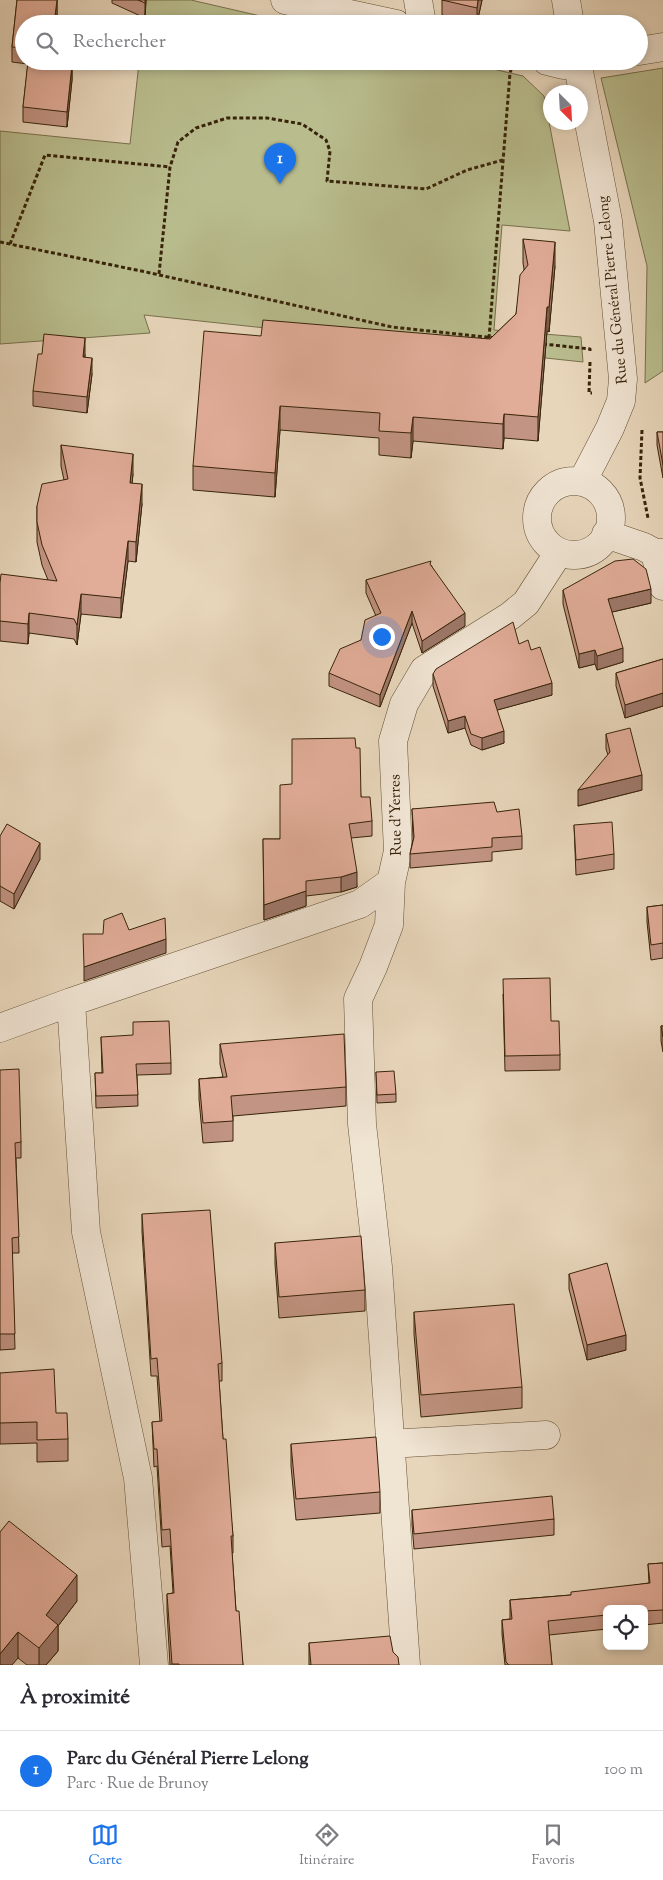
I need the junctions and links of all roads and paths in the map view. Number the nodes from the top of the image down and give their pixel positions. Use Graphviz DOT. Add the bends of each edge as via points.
graph roads {
  1 [pos="286,0"];
  2 [pos="418,0"];
  3 [pos="566,0"];
  4 [pos="355,15"];
  5 [pos="420,15"];
  6 [pos="568,15"];
  7 [pos="663,47"];
  8 [pos="648,50"];
  9 [pos="511,70"];
  10 [pos="580,70"];
  11 [pos="503,160"];
  12 [pos="170,167"];
  13 [pos="0,242"];
  14 [pos="10,244"];
  15 [pos="160,274"];
  16 [pos="489,338"];
  17 [pos="498,339"];
  18 [pos="535,343"];
  19 [pos="621,401"];
  20 [pos="582,482"];
  21 [pos="606,534"];
  22 [pos="560,552"];
  23 [pos="659,553"];
  24 [pos="663,586"];
  25 [pos="391,882"];
  26 [pos="71,1002"];
  27 [pos="0,1028"];
  28 [pos="546,1435"];
  29 [pos="390,1444"];
  30 [pos="154,1665"];
  31 [pos="406,1665"];
  1 -- 4 [label="street"];
  2 -- 5 [label="street"];
  3 -- 6 [label="street"];
  7 -- 8 [label="street"];
  9 -- 11 [label="path"];
  10 -- 19 [label="street, Rue du Général Pierre Lelong" via="608,221 623,379"];
  11 -- 12 [label="path" via="467,170 426,189 327,181 330,151 326,140 302,124 267,118 228,118 196,128 178,142"];
  11 -- 16 [label="path"];
  12 -- 14 [label="path" via="45,155"];
  12 -- 15 [label="path"];
  13 -- 14 [label="path"];
  14 -- 15 [label="path"];
  15 -- 16 [label="path" via="392,327"];
  16 -- 17 [label="path"];
  18 -- 19 [label="path" via="590,349 589,393"];
  19 -- 20 [label="street, Rue du Général Pierre Lelong"];
  19 -- 23 [label="path" via="643,407 640,478"];
  20 -- 21 [label="street" via="597,490 607,502 610,524"];
  20 -- 22 [label="street" via="561,483 552,488 539,506 540,532 550,546"];
  21 -- 22 [label="street" via="600,543 581,554"];
  21 -- 23 [label="street"];
  22 -- 25 [label="street, Rue d'Yerres" via="526,603 424,670 404,704 393,741 398,851"];
  23 -- 24 [label="street"];
  25 -- 26 [label="street" via="360,904"];
  25 -- 29 [label="street, Rue d'Yerres" via="389,925 358,998 362,1124 378,1267"];
  26 -- 27 [label="street"];
  26 -- 30 [label="street" via="86,1232 138,1478"];
  28 -- 29 [label="street"];
  29 -- 31 [label="street, Rue d'Yerres"];
}
